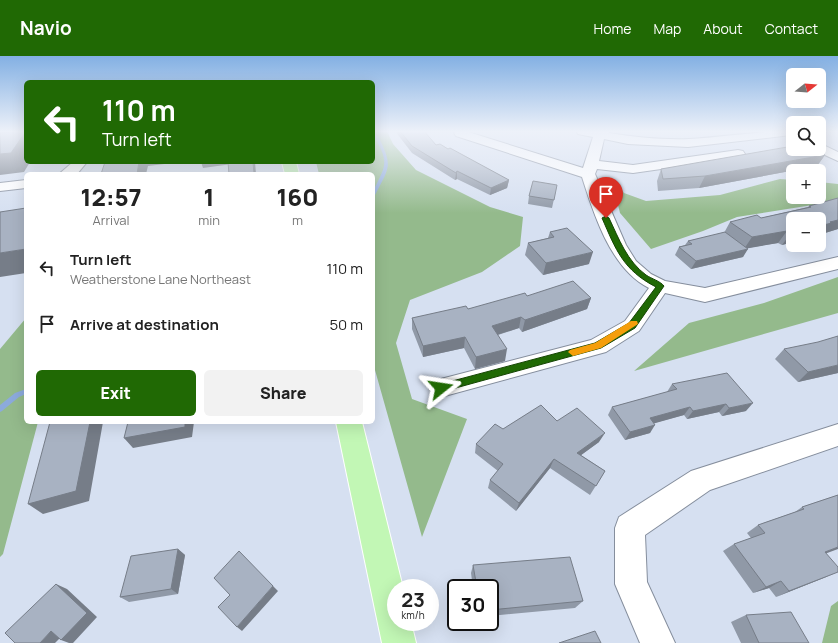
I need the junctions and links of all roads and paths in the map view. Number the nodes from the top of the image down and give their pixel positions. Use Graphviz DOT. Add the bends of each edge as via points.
graph roads {
  1 [pos="552,158"];
  2 [pos="593,158"];
  3 [pos="707,158"];
  4 [pos="78,164"];
  5 [pos="590,169"];
  6 [pos="70,172"];
  7 [pos="24,184"];
  8 [pos="0,187"];
  9 [pos="838,262"];
  10 [pos="660,286"];
  11 [pos="441,388"];
  12 [pos="349,424"];
  13 [pos="838,435"];
  14 [pos="399,643"];
  15 [pos="658,643"];
  1 -- 5 [label="street"];
  2 -- 5 [label="street"];
  3 -- 5 [label="street" via="633,169"];
  4 -- 6 [label="street"];
  5 -- 10 [label="street" via="594,192 618,245 630,265 644,278"];
  7 -- 8 [label="street"];
  9 -- 10 [label="street" via="705,295"];
  10 -- 11 [label="street" via="632,326 598,346"];
  12 -- 14 [label="main road"];
  13 -- 15 [label="street" via="701,480 630,528 631,584"];
}
